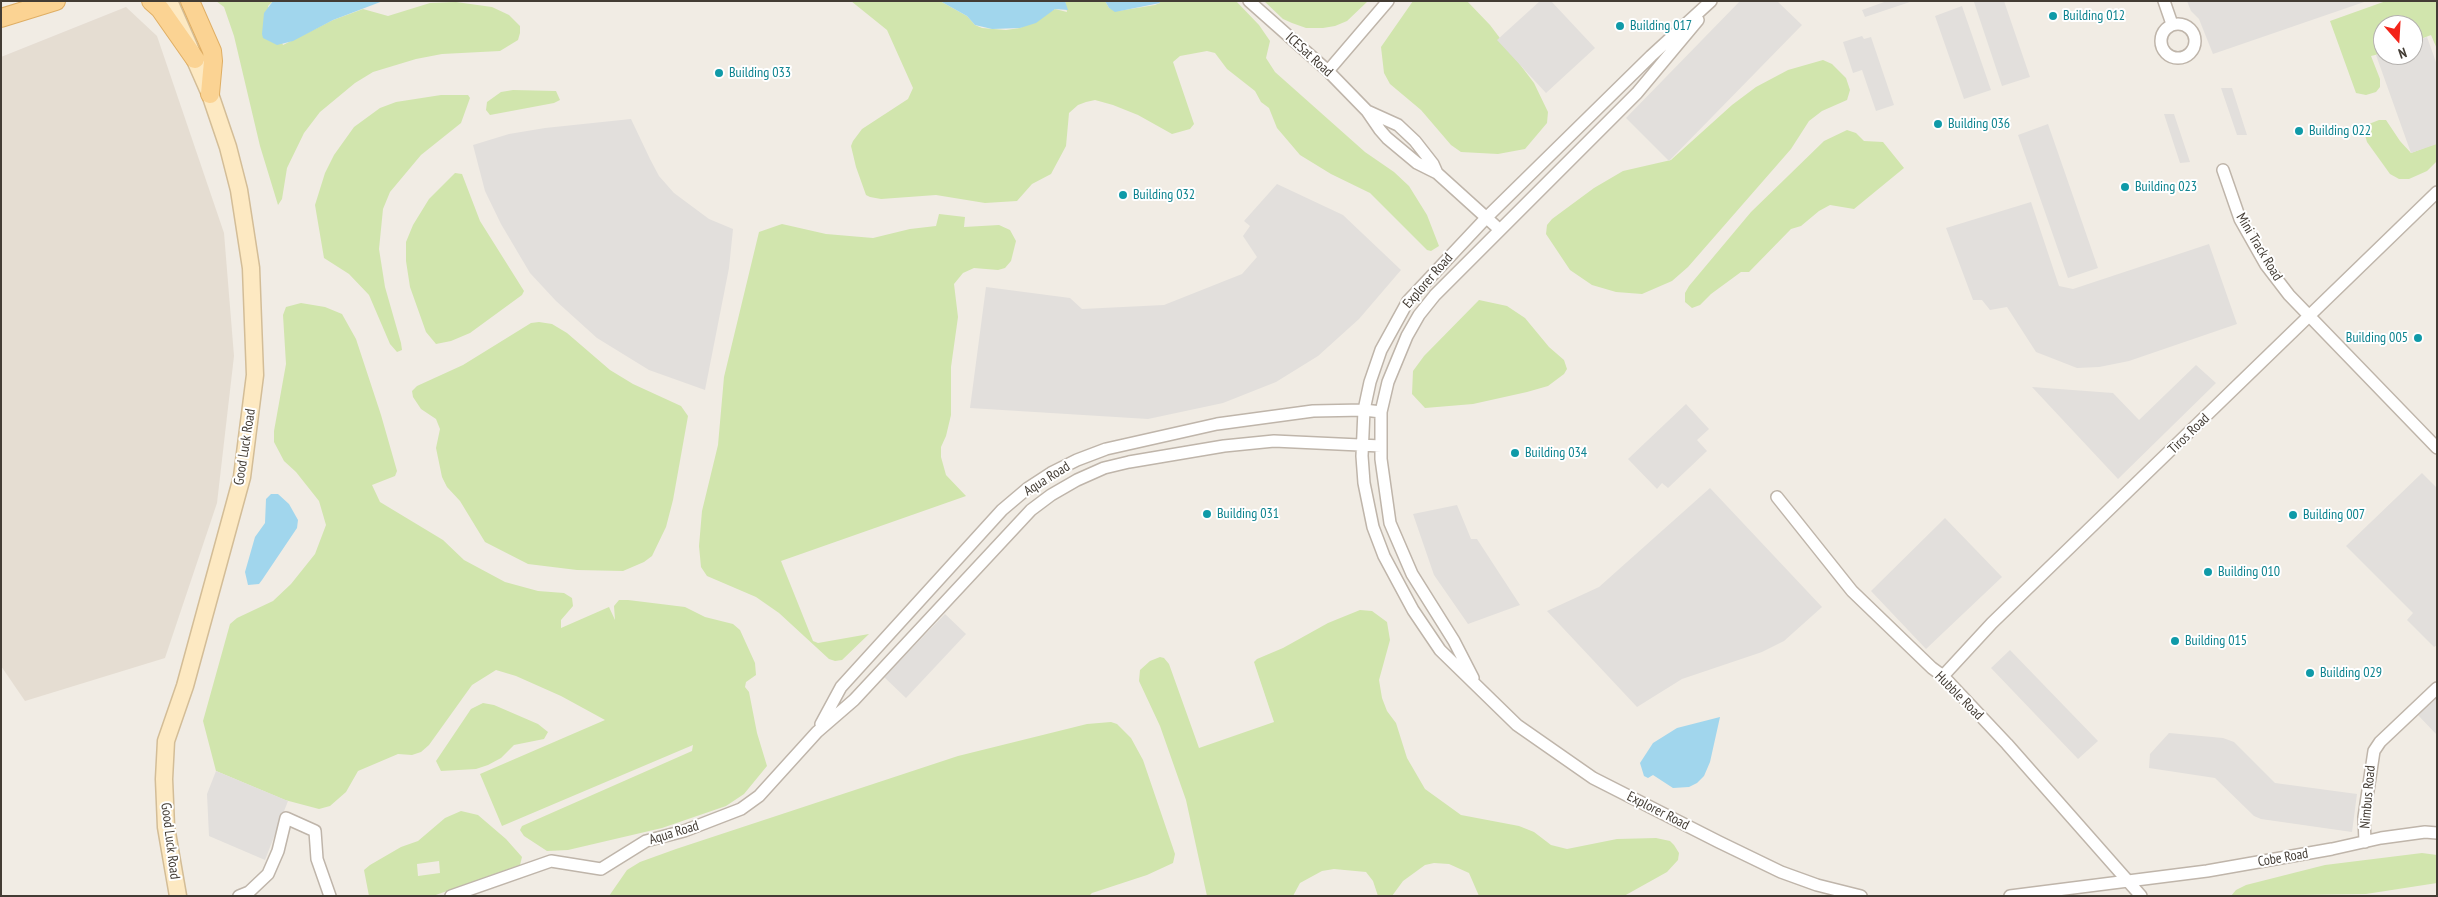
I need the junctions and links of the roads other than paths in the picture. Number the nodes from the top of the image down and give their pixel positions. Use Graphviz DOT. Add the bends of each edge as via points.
graph roads {
  1 [pos="39,1"];
  2 [pos="56,1"];
  3 [pos="150,1"];
  4 [pos="170,1"];
  5 [pos="190,1"];
  6 [pos="1249,1"];
  7 [pos="1388,1"];
  8 [pos="1712,1"];
  9 [pos="2164,1"];
  10 [pos="1,17"];
  11 [pos="2172,24"];
  12 [pos="195,59"];
  13 [pos="1328,71"];
  14 [pos="210,94"];
  15 [pos="1367,110"];
  16 [pos="2223,170"];
  17 [pos="1437,173"];
  18 [pos="2437,192"];
  19 [pos="1487,217"];
  20 [pos="1500,230"];
  21 [pos="2309,316"];
  22 [pos="1364,410"];
  23 [pos="1381,412"];
  24 [pos="1362,445"];
  25 [pos="1381,446"];
  26 [pos="2437,448"];
  27 [pos="1777,497"];
  28 [pos="1943,676"];
  29 [pos="1477,686"];
  30 [pos="2437,688"];
  31 [pos="817,732"];
  32 [pos="2437,833"];
  33 [pos="2365,842"];
  34 [pos="2128,881"];
  35 [pos="178,896"];
  36 [pos="239,896"];
  37 [pos="330,896"];
  38 [pos="451,896"];
  39 [pos="1861,896"];
  40 [pos="2010,896"];
  41 [pos="2141,896"];
  1 -- 10 [label="main road"];
  2 -- 10 [label="main road"];
  3 -- 12 [label="main road" via="160,9"];
  4 -- 12 [label="main road, Good Luck Road"];
  5 -- 14 [label="main road" via="212,51"];
  6 -- 13 [label="street, ICESat Road"];
  7 -- 13 [label="street"];
  8 -- 19 [label="street, Explorer Road" via="1651,56"];
  8 -- 20 [label="street, Explorer Road" via="1637,93"];
  9 -- 11 [label="street"];
  12 -- 14 [label="main road, Good Luck Road"];
  13 -- 15 [label="street, ICESat Road"];
  14 -- 35 [label="main road, Good Luck Road" via="228,147 245,226 251,268 255,375 242,477 186,686 166,740 166,827"];
  15 -- 17 [label="street, ICESat Road" via="1388,138 1417,163"];
  15 -- 17 [label="street, ICESat Road" via="1398,125 1415,141"];
  16 -- 21 [label="street, Mini Track Road" via="2240,219 2266,265 2288,295"];
  17 -- 19 [label="street, ICESat Road"];
  18 -- 21 [label="street, Tiros Road"];
  19 -- 20 [label="street, ICESat Road"];
  19 -- 22 [label="street, Explorer Road" via="1408,301 1381,350"];
  20 -- 23 [label="street, Explorer Road" via="1419,314 1397,357"];
  21 -- 26 [label="street, Mini Track Road"];
  21 -- 28 [label="street, Tiros Road" via="1992,623"];
  22 -- 23 [label="street, Aqua Road"];
  22 -- 24 [label="street, Explorer Road"];
  22 -- 31 [label="street, Aqua Road" via="1292,413 1217,424 1106,450 1051,473 1002,510 841,687"];
  23 -- 25 [label="street, Explorer Road"];
  24 -- 25 [label="street, Aqua Road"];
  24 -- 29 [label="street, Explorer Road" via="1367,503 1384,556 1413,610 1440,650"];
  24 -- 31 [label="street, Aqua Road" via="1274,441 1224,446 1129,462 1104,468 1077,480 1031,510 854,700"];
  25 -- 29 [label="street, Explorer Road" via="1384,492 1399,547"];
  27 -- 28 [label="street, Hubble Road" via="1852,591"];
  28 -- 34 [label="street, Hubble Road"];
  29 -- 39 [label="street, Explorer Road" via="1518,725 1593,778 1781,872"];
  30 -- 33 [label="street, Nimbus Road" via="2374,751 2364,817"];
  31 -- 38 [label="street, Aqua Road" via="759,796 741,809 684,831 646,841 601,869 551,861"];
  32 -- 33 [label="street, Cobe Road"];
  33 -- 34 [label="street, Cobe Road" via="2244,865"];
  34 -- 40 [label="street"];
  34 -- 41 [label="street, Hubble Road"];
  36 -- 37 [label="street" via="249,892 268,874 286,818 315,831 317,859"];
}
